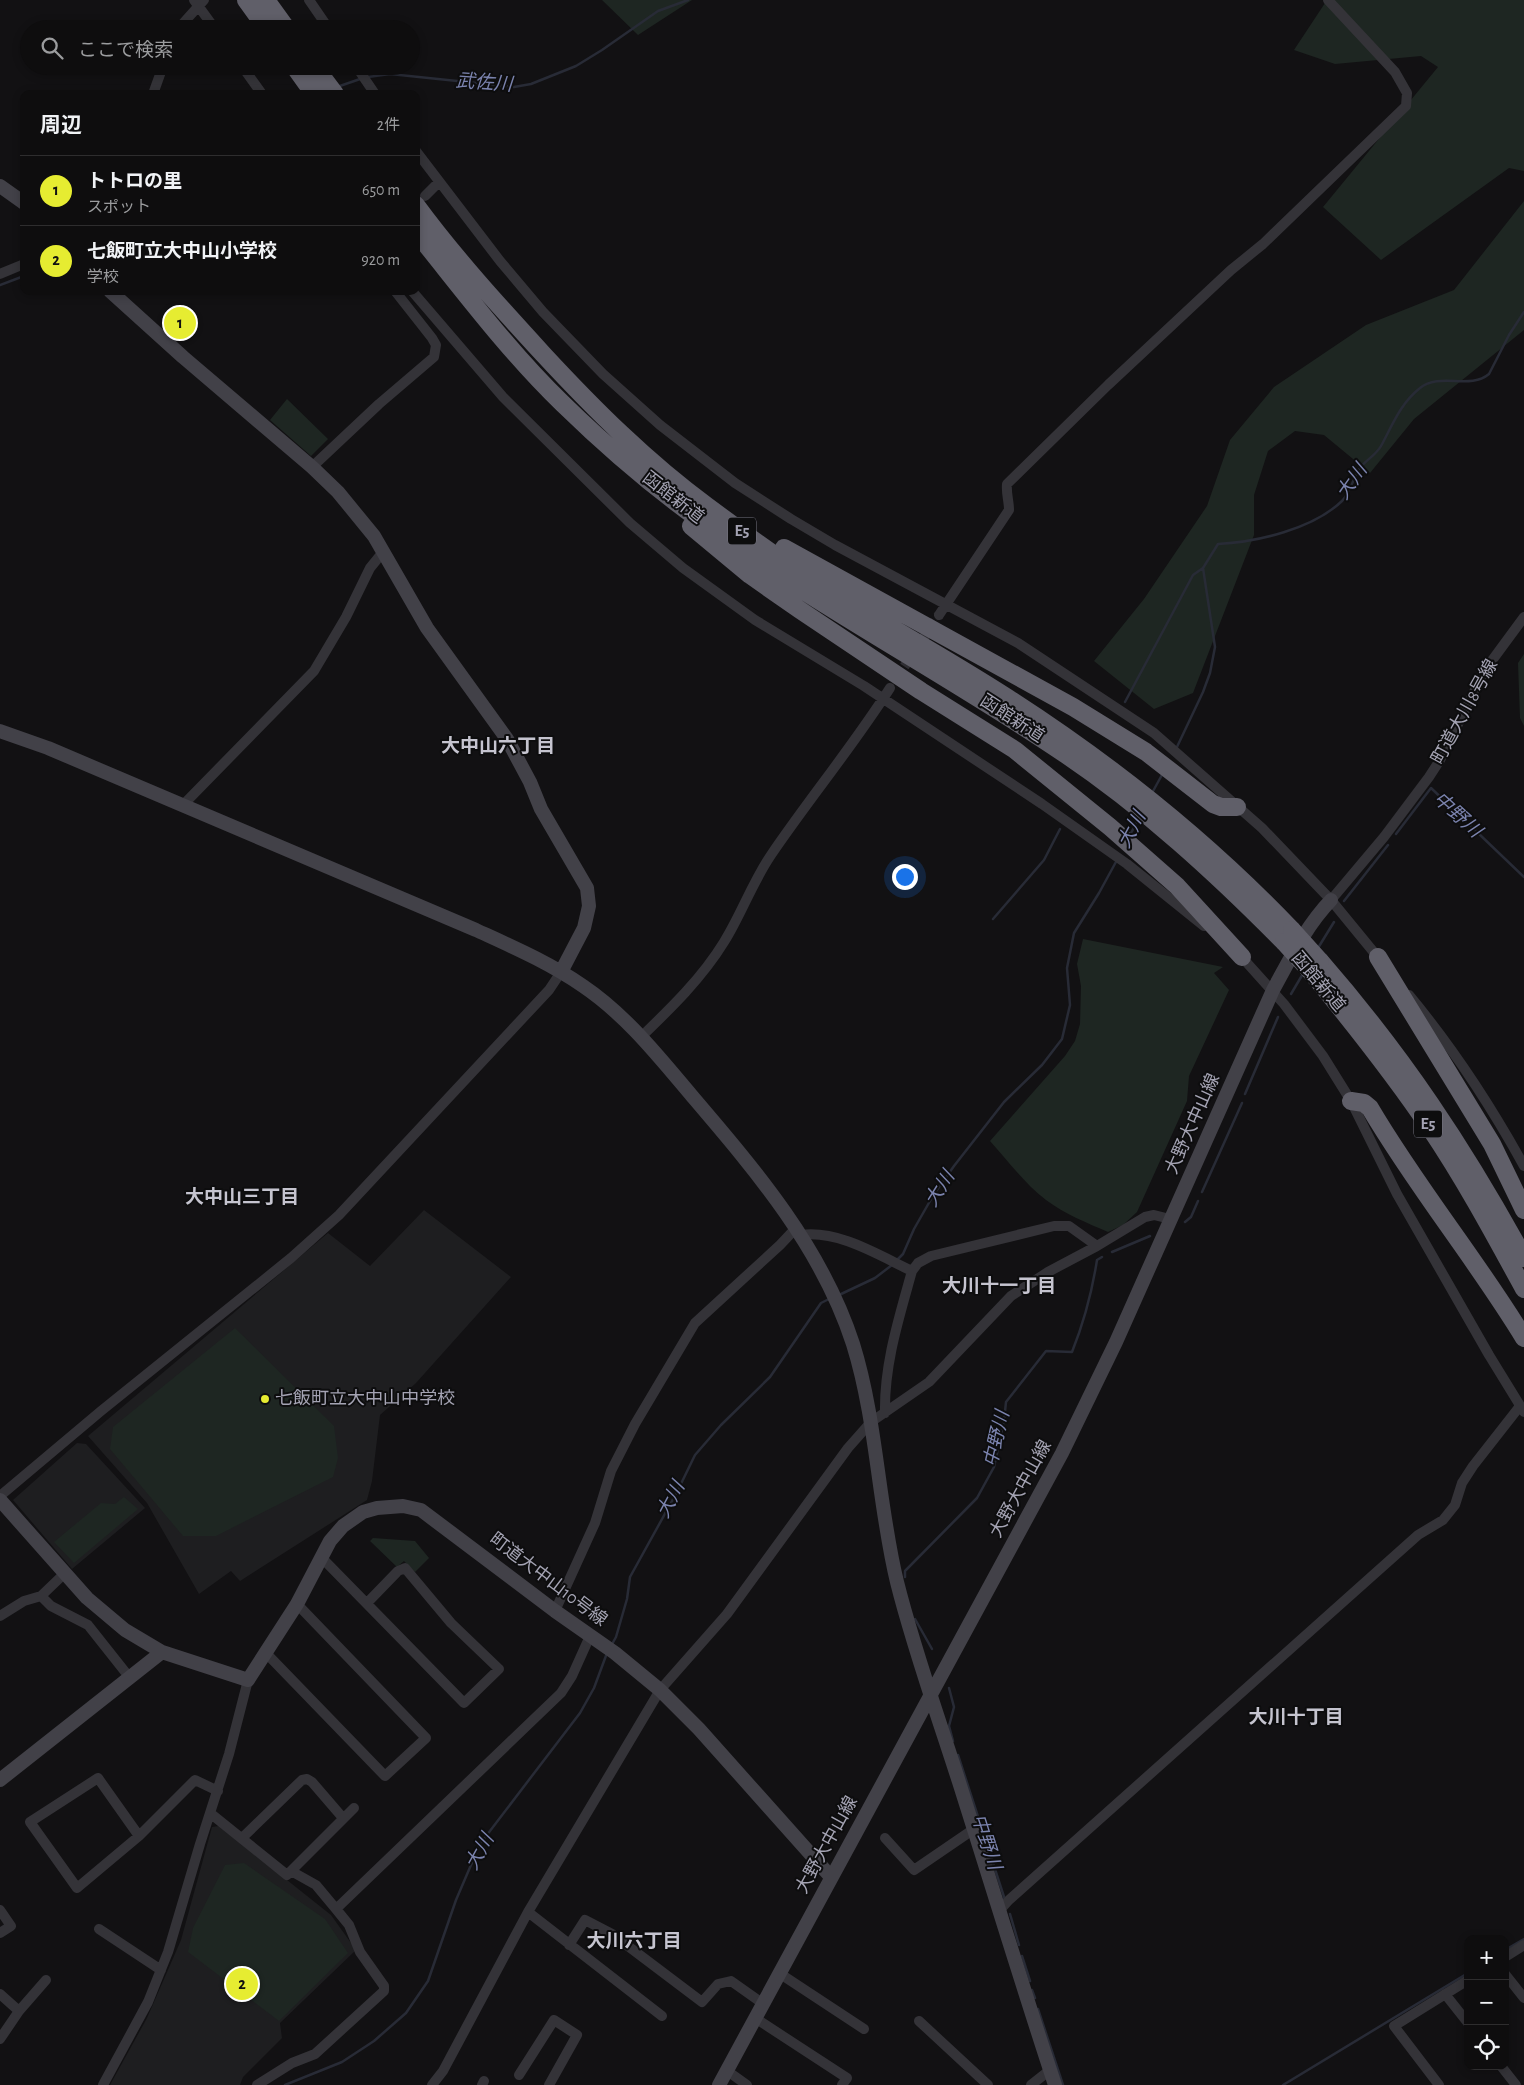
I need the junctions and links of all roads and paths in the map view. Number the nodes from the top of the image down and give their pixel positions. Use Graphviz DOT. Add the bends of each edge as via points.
graph roads {
  1 [pos="246,0"];
  2 [pos="266,0"];
  3 [pos="308,0"];
  4 [pos="1328,0"];
  5 [pos="199,2"];
  6 [pos="185,20"];
  7 [pos="210,20"];
  8 [pos="260,20"];
  9 [pos="280,20"];
  10 [pos="322,20"];
  11 [pos="160,75"];
  12 [pos="248,75"];
  13 [pos="362,75"];
  14 [pos="313,79"];
  15 [pos="154,90"];
  16 [pos="259,90"];
  17 [pos="329,90"];
  18 [pos="373,90"];
  19 [pos="420,156"];
  20 [pos="439,182"];
  21 [pos="0,186"];
  22 [pos="20,200"];
  23 [pos="421,200"];
  24 [pos="420,237"];
  25 [pos="20,266"];
  26 [pos="0,274"];
  27 [pos="114,295"];
  28 [pos="398,295"];
  29 [pos="415,295"];
  30 [pos="562,404"];
  31 [pos="312,467"];
  32 [pos="659,469"];
  33 [pos="383,552"];
  34 [pos="947,605"];
  35 [pos="939,615"];
  36 [pos="1524,618"];
  37 [pos="890,688"];
  38 [pos="883,699"];
  39 [pos="0,731"];
  40 [pos="1126,790"];
  41 [pos="182,806"];
  42 [pos="1238,807"];
  43 [pos="1130,856"];
  44 [pos="1331,900"];
  45 [pos="1242,957"];
  46 [pos="1378,957"];
  47 [pos="1316,967"];
  48 [pos="561,972"];
  49 [pos="1273,990"];
  50 [pos="641,1037"];
  51 [pos="1350,1101"];
  52 [pos="1524,1166"];
  53 [pos="1524,1210"];
  54 [pos="1170,1219"];
  55 [pos="799,1232"];
  56 [pos="1097,1246"];
  57 [pos="1524,1258"];
  58 [pos="912,1271"];
  59 [pos="1524,1289"];
  60 [pos="1524,1338"];
  61 [pos="1522,1409"];
  62 [pos="886,1413"];
  63 [pos="871,1422"];
  64 [pos="0,1496"];
  65 [pos="0,1500"];
  66 [pos="322,1558"];
  67 [pos="65,1573"];
  68 [pos="40,1596"];
  69 [pos="367,1603"];
  70 [pos="297,1604"];
  71 [pos="555,1611"];
  72 [pos="0,1616"];
  73 [pos="594,1638"];
  74 [pos="162,1652"];
  75 [pos="265,1652"];
  76 [pos="130,1678"];
  77 [pos="248,1680"];
  78 [pos="660,1690"];
  79 [pos="931,1693"];
  80 [pos="0,1780"];
  81 [pos="218,1791"];
  82 [pos="354,1808"];
  83 [pos="210,1813"];
  84 [pos="343,1818"];
  85 [pos="974,1829"];
  86 [pos="139,1836"];
  87 [pos="242,1838"];
  88 [pos="885,1838"];
  89 [pos="291,1871"];
  90 [pos="831,1877"];
  91 [pos="336,1909"];
  92 [pos="0,1910"];
  93 [pos="1000,1910"];
  94 [pos="528,1912"];
  95 [pos="99,1929"];
  96 [pos="0,1933"];
  97 [pos="569,1945"];
  98 [pos="1524,1945"];
  99 [pos="1509,1954"];
  100 [pos="161,1970"];
  101 [pos="779,1972"];
  102 [pos="1509,1979"];
  103 [pos="46,1980"];
  104 [pos="1464,1982"];
  105 [pos="0,1994"];
  106 [pos="1445,1994"];
  107 [pos="1524,1998"];
  108 [pos="762,2003"];
  109 [pos="19,2011"];
  110 [pos="662,2016"];
  111 [pos="755,2018"];
  112 [pos="1464,2018"];
  113 [pos="919,2021"];
  114 [pos="864,2030"];
  115 [pos="0,2039"];
  116 [pos="726,2070"];
  117 [pos="1050,2070"];
  118 [pos="1504,2070"];
  119 [pos="519,2075"];
  120 [pos="103,2085"];
  121 [pos="258,2085"];
  122 [pos="432,2085"];
  123 [pos="549,2085"];
  124 [pos="719,2085"];
  125 [pos="747,2085"];
  126 [pos="842,2085"];
  127 [pos="988,2085"];
  128 [pos="1030,2085"];
  129 [pos="1055,2085"];
  130 [pos="1439,2085"];
  131 [pos="1516,2085"];
  1 -- 8 [label="highway"];
  2 -- 9 [label="highway"];
  3 -- 10 [label="street"];
  4 -- 34 [label="street" via="1395,72 1407,93 1406,106 1263,244 1108,384 1007,484 1009,510"];
  5 -- 6 [label="street"];
  5 -- 7 [label="street"];
  11 -- 15 [label="street"];
  12 -- 16 [label="street"];
  13 -- 18 [label="street"];
  14 -- 17 [label="highway"];
  19 -- 20 [label="street"];
  20 -- 23 [label="street"];
  20 -- 34 [label="street" via="543,312 603,374 660,425 735,483 791,519"];
  21 -- 22 [label="street"];
  23 -- 32 [label="highway, 函館新道 / E5" via="456,257 583,396"];
  24 -- 30 [label="highway, 函館新道 / E5"];
  25 -- 26 [label="street"];
  27 -- 31 [label="street"];
  28 -- 31 [label="street" via="432,338 436,345 434,357"];
  29 -- 38 [label="street" via="503,397 630,522 683,568 756,620"];
  30 -- 40 [label="highway, 函館新道 / E5" via="697,518 792,583"];
  30 -- 43 [label="highway" via="659,500 750,575 921,691 1015,750 1110,827"];
  31 -- 33 [label="street" via="338,492"];
  32 -- 40 [label="highway, 函館新道 / E5" via="800,572 1007,697"];
  32 -- 42 [label="highway" via="786,550 1073,707 1146,752 1213,804"];
  33 -- 41 [label="street" via="370,568 314,671"];
  33 -- 48 [label="street" via="427,628 507,739 541,809 587,888 589,906 584,928"];
  34 -- 35 [label="street"];
  34 -- 42 [label="street" via="1018,643 1154,733"];
  36 -- 44 [label="street, 町道大川8号線" via="1486,670 1429,777"];
  37 -- 38 [label="street"];
  38 -- 43 [label="street" via="1101,845"];
  38 -- 50 [label="street" via="769,858 718,950 693,984"];
  39 -- 41 [label="street" via="48,748"];
  40 -- 47 [label="highway, 函館新道 / E5, bridge" via="1152,811 1198,859 1288,936"];
  41 -- 48 [label="street" via="476,930"];
  42 -- 44 [label="street"];
  43 -- 45 [label="highway" via="1177,886"];
  44 -- 46 [label="street"];
  44 -- 49 [label="street, 大野大中山線" via="1296,947"];
  45 -- 49 [label="street"];
  46 -- 52 [label="street" via="1459,1060"];
  46 -- 53 [label="highway" via="1492,1144"];
  47 -- 57 [label="highway, 函館新道 / E5" via="1367,1016 1432,1104 1464,1152"];
  47 -- 59 [label="highway, 函館新道 / E5" via="1429,1127"];
  48 -- 50 [label="street" via="585,987"];
  48 -- 64 [label="street" via="549,990 338,1216"];
  49 -- 51 [label="street" via="1300,1023"];
  49 -- 54 [label="street, 大野大中山線"];
  50 -- 55 [label="street" via="714,1122"];
  51 -- 60 [label="highway" via="1364,1103 1370,1108 1398,1155 1499,1296"];
  51 -- 61 [label="street" via="1402,1202"];
  54 -- 56 [label="street" via="1154,1215 1145,1217"];
  54 -- 79 [label="street, 大野大中山線" via="1116,1342 1062,1453"];
  55 -- 58 [label="street" via="832,1236"];
  55 -- 63 [label="street" via="830,1286 854,1346"];
  55 -- 71 [label="street" via="780,1245 695,1324 611,1471 595,1523"];
  56 -- 58 [label="street" via="1069,1226 1054,1226 931,1256 918,1262"];
  56 -- 62 [label="street" via="1011,1296 929,1382"];
  58 -- 62 [label="street" via="890,1350"];
  61 -- 93 [label="street" via="1473,1466 1462,1483 1455,1505 1443,1520 1418,1534"];
  62 -- 63 [label="street"];
  63 -- 78 [label="street" via="848,1448 727,1614"];
  63 -- 79 [label="street" via="897,1583"];
  65 -- 67 [label="street"];
  66 -- 69 [label="street"];
  66 -- 70 [label="street, 町道大中山10号線"];
  66 -- 71 [label="street, 町道大中山10号線" via="330,1541 343,1526 363,1512 389,1506 413,1507 444,1525"];
  67 -- 68 [label="street"];
  67 -- 74 [label="street" via="104,1614"];
  68 -- 72 [label="street" via="24,1601"];
  68 -- 76 [label="street" via="51,1606 88,1625"];
  69 -- 69 [label="street" via="464,1702 499,1669 451,1623 405,1568 398,1570"];
  70 -- 75 [label="street, 町道大中山10号線"];
  70 -- 75 [label="street" via="426,1738 385,1776"];
  71 -- 73 [label="street, 町道大中山10号線"];
  73 -- 78 [label="street, 町道大中山10号線"];
  73 -- 91 [label="street" via="561,1693"];
  74 -- 76 [label="street"];
  74 -- 77 [label="street"];
  75 -- 77 [label="street, 町道大中山10号線"];
  76 -- 80 [label="street"];
  77 -- 81 [label="street"];
  78 -- 90 [label="street, 町道大中山10号線"];
  78 -- 94 [label="street"];
  79 -- 85 [label="street"];
  79 -- 90 [label="street, 大野大中山線"];
  81 -- 83 [label="street"];
  81 -- 86 [label="street" via="195,1780"];
  82 -- 84 [label="street"];
  83 -- 87 [label="street"];
  83 -- 100 [label="street"];
  84 -- 87 [label="street" via="307,1779 302,1780"];
  84 -- 89 [label="street"];
  85 -- 88 [label="street" via="914,1870"];
  85 -- 93 [label="street"];
  86 -- 86 [label="street" via="98,1778 30,1822 78,1888"];
  87 -- 89 [label="street" via="287,1875"];
  89 -- 91 [label="street" via="316,1886"];
  90 -- 101 [label="street, 大野大中山線"];
  91 -- 121 [label="street" via="349,1926 360,1952 384,1986 384,1991 315,2054 292,2063"];
  92 -- 96 [label="street" via="11,1926"];
  93 -- 117 [label="street"];
  94 -- 97 [label="street"];
  94 -- 122 [label="street" via="443,2071"];
  95 -- 100 [label="street"];
  97 -- 108 [label="street" via="585,1920 612,1934 702,2002 718,1984 731,1981"];
  97 -- 110 [label="street"];
  98 -- 99 [label="street"];
  100 -- 120 [label="street" via="148,2002"];
  101 -- 108 [label="street, 大野大中山線"];
  101 -- 114 [label="street"];
  102 -- 107 [label="street"];
  103 -- 109 [label="street"];
  104 -- 106 [label="street"];
  105 -- 109 [label="street"];
  106 -- 112 [label="street"];
  106 -- 130 [label="street" via="1394,2026"];
  108 -- 111 [label="street, 大野大中山線"];
  109 -- 115 [label="street"];
  111 -- 116 [label="street, 大野大中山線"];
  111 -- 126 [label="street" via="847,2078"];
  113 -- 127 [label="street"];
  116 -- 124 [label="street, 大野大中山線"];
  116 -- 125 [label="street"];
  117 -- 128 [label="street"];
  117 -- 129 [label="street"];
  118 -- 131 [label="street"];
  119 -- 123 [label="street" via="554,2020 577,2035"];
}
